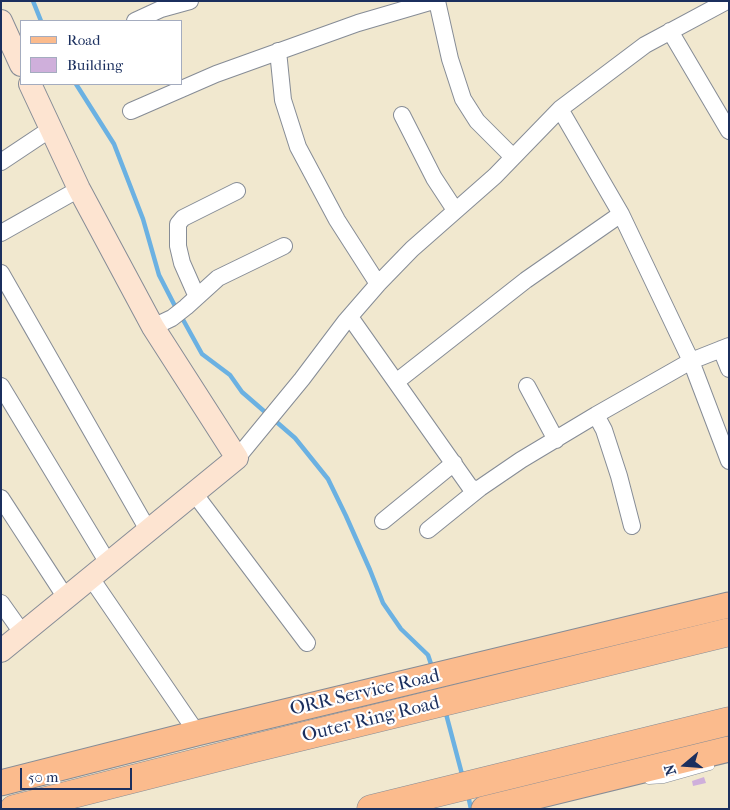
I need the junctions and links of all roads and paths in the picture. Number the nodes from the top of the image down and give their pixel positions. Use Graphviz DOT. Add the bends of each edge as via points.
graph roads {
  1 [pos="190,1"];
  2 [pos="435,1"];
  3 [pos="727,1"];
  4 [pos="137,20"];
  5 [pos="1,21"];
  6 [pos="670,31"];
  7 [pos="278,52"];
  8 [pos="13,59"];
  9 [pos="30,85"];
  10 [pos="560,109"];
  11 [pos="131,111"];
  12 [pos="724,113"];
  13 [pos="402,115"];
  14 [pos="52,128"];
  15 [pos="729,131"];
  16 [pos="513,157"];
  17 [pos="1,162"];
  18 [pos="79,189"];
  19 [pos="236,191"];
  20 [pos="455,210"];
  21 [pos="621,214"];
  22 [pos="1,232"];
  23 [pos="284,246"];
  24 [pos="1,272"];
  25 [pos="378,284"];
  26 [pos="192,302"];
  27 [pos="350,317"];
  28 [pos="163,322"];
  29 [pos="725,347"];
  30 [pos="692,361"];
  31 [pos="729,369"];
  32 [pos="396,382"];
  33 [pos="1,386"];
  34 [pos="527,386"];
  35 [pos="596,415"];
  36 [pos="556,440"];
  37 [pos="237,458"];
  38 [pos="729,461"];
  39 [pos="454,463"];
  40 [pos="480,488"];
  41 [pos="194,493"];
  42 [pos="1,498"];
  43 [pos="383,521"];
  44 [pos="632,526"];
  45 [pos="148,530"];
  46 [pos="428,530"];
  47 [pos="99,570"];
  48 [pos="66,598"];
  49 [pos="1,603"];
  50 [pos="729,605"];
  51 [pos="729,632"];
  52 [pos="23,634"];
  53 [pos="307,643"];
  54 [pos="1,651"];
  55 [pos="729,721"];
  56 [pos="197,733"];
  57 [pos="723,756"];
  58 [pos="1,783"];
  59 [pos="488,808"];
  60 [pos="14,809"];
  61 [pos="371,809"];
  1 -- 4 [label="street" via="161,8"];
  2 -- 7 [label="street" via="358,23"];
  2 -- 16 [label="street" via="463,99 477,121"];
  3 -- 6 [label="street"];
  5 -- 8 [label="street"];
  6 -- 10 [label="street" via="645,44"];
  6 -- 12 [label="street"];
  7 -- 11 [label="street" via="216,74"];
  7 -- 25 [label="street" via="283,100 298,146 337,220"];
  9 -- 14 [label="street"];
  10 -- 16 [label="street"];
  10 -- 21 [label="street"];
  12 -- 15 [label="street"];
  13 -- 20 [label="street" via="434,178"];
  14 -- 17 [label="street"];
  14 -- 18 [label="street"];
  16 -- 20 [label="street"];
  18 -- 22 [label="street"];
  18 -- 28 [label="street"];
  19 -- 26 [label="street" via="183,218 178,224 178,246"];
  20 -- 25 [label="street"];
  21 -- 30 [label="street"];
  21 -- 32 [label="street" via="519,285"];
  23 -- 26 [label="street" via="218,278"];
  24 -- 45 [label="street"];
  25 -- 27 [label="street"];
  26 -- 28 [label="street"];
  27 -- 32 [label="street"];
  27 -- 37 [label="street"];
  28 -- 37 [label="street"];
  29 -- 30 [label="street"];
  29 -- 31 [label="street"];
  30 -- 35 [label="street"];
  30 -- 38 [label="street"];
  32 -- 39 [label="street"];
  33 -- 47 [label="street"];
  34 -- 36 [label="street"];
  35 -- 36 [label="street"];
  35 -- 44 [label="street" via="619,476"];
  36 -- 40 [label="street"];
  37 -- 41 [label="street"];
  39 -- 40 [label="street" via="470,487"];
  39 -- 43 [label="street"];
  40 -- 46 [label="street"];
  41 -- 45 [label="street"];
  41 -- 53 [label="street"];
  42 -- 48 [label="street"];
  45 -- 47 [label="street"];
  47 -- 48 [label="street"];
  47 -- 56 [label="street"];
  48 -- 52 [label="street"];
  49 -- 52 [label="street"];
  50 -- 56 [label="main road, ORR Service Road"];
  51 -- 60 [label="highway, Outer Ring Road"];
  52 -- 54 [label="street"];
  55 -- 61 [label="highway"];
  56 -- 58 [label="main road, ORR Service Road"];
  57 -- 59 [label="main road" via="609,778"];
}
